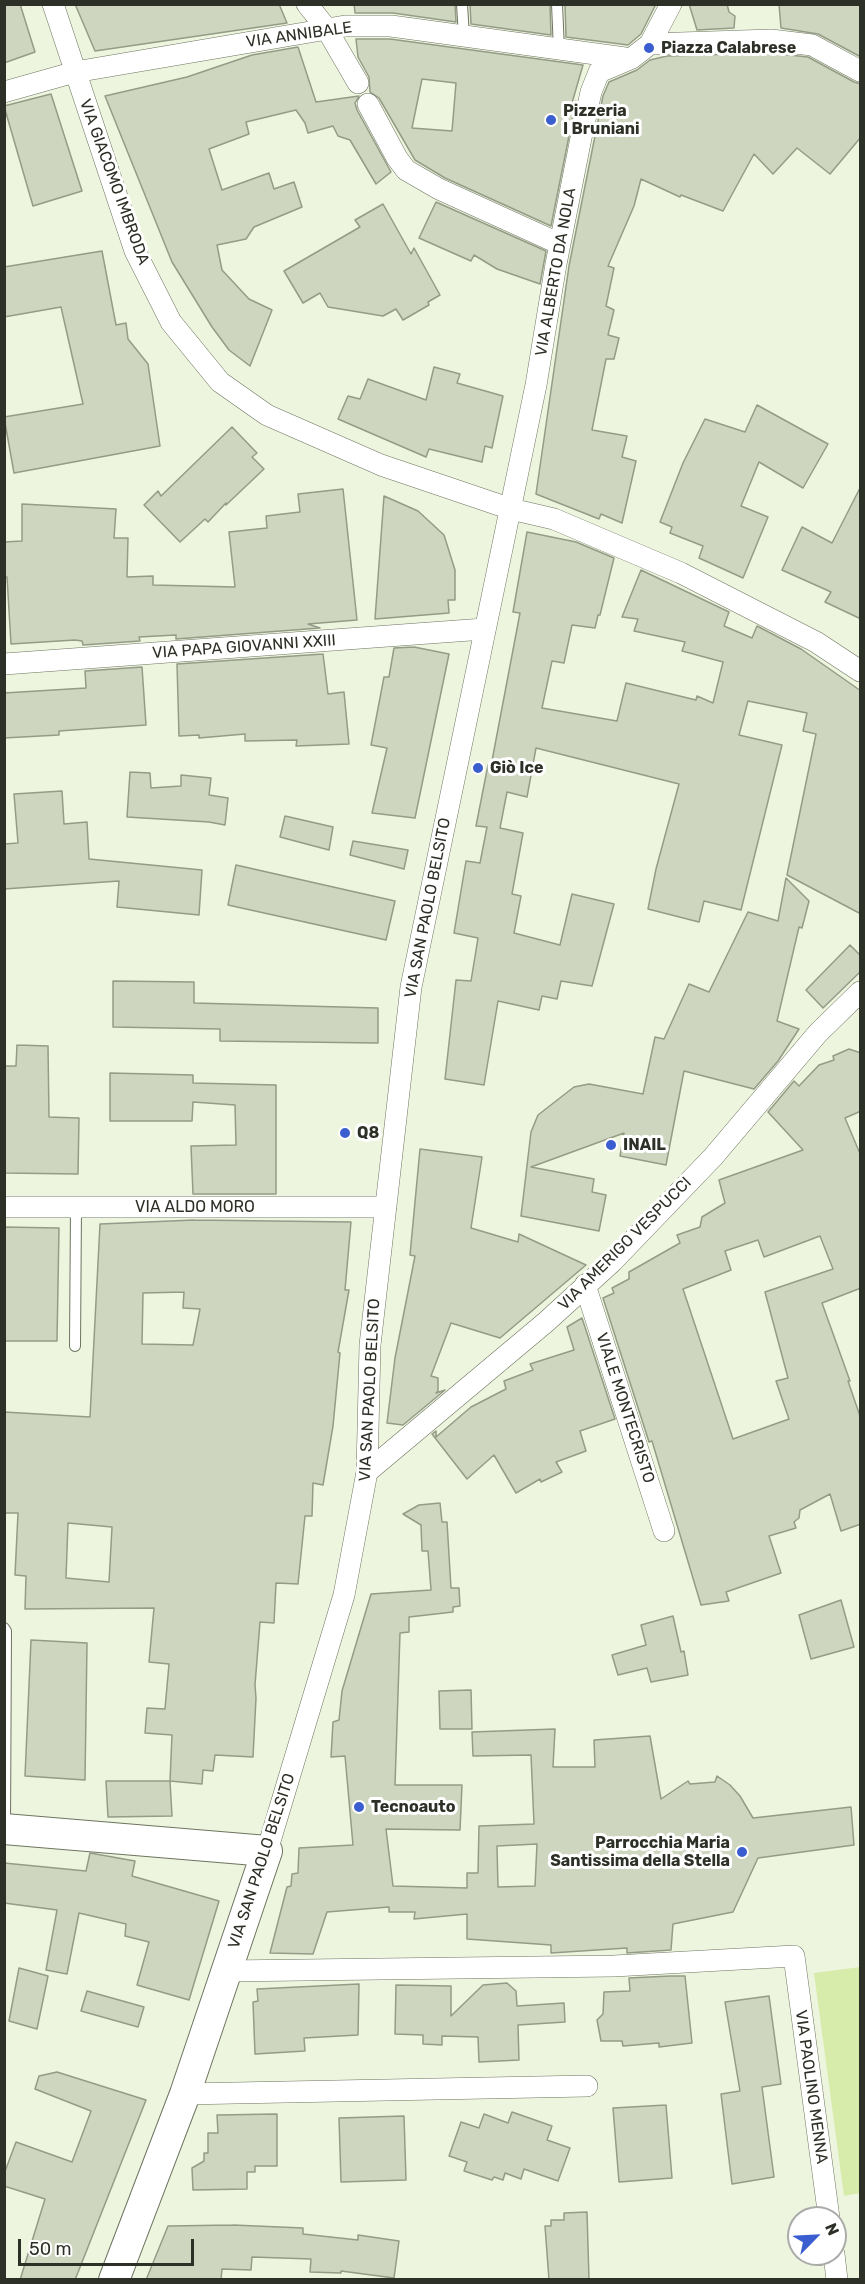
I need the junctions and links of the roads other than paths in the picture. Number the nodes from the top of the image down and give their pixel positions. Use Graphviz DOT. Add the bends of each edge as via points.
graph roads {
  1 [pos="53,4"];
  2 [pos="307,4"];
  3 [pos="462,4"];
  4 [pos="557,4"];
  5 [pos="671,4"];
  6 [pos="326,28"];
  7 [pos="464,37"];
  8 [pos="650,44"];
  9 [pos="559,50"];
  10 [pos="632,58"];
  11 [pos="861,71"];
  12 [pos="75,72"];
  13 [pos="358,83"];
  14 [pos="4,92"];
  15 [pos="368,104"];
  16 [pos="560,244"];
  17 [pos="511,509"];
  18 [pos="484,629"];
  19 [pos="4,664"];
  20 [pos="861,671"];
  21 [pos="861,992"];
  22 [pos="4,1207"];
  23 [pos="76,1207"];
  24 [pos="386,1207"];
  25 [pos="585,1286"];
  26 [pos="75,1346"];
  27 [pos="367,1472"];
  28 [pos="664,1531"];
  29 [pos="4,1628"];
  30 [pos="5,1829"];
  31 [pos="267,1851"];
  32 [pos="226,1971"];
  33 [pos="586,2086"];
  34 [pos="185,2094"];
  35 [pos="827,2206"];
  36 [pos="114,2280"];
  1 -- 12 [label="street, VIA GIACOMO IMBRODA"];
  2 -- 6 [label="street"];
  3 -- 7 [label="lane"];
  4 -- 9 [label="lane"];
  5 -- 8 [label="street"];
  6 -- 7 [label="street, VIA ANNIBALE" via="391,26"];
  6 -- 12 [label="street, VIA ANNIBALE"];
  6 -- 13 [label="street"];
  7 -- 9 [label="street, VIA ANNIBALE"];
  8 -- 10 [label="street, VIA ALBERTO DA NOLA"];
  8 -- 11 [label="street" via="771,40 812,45"];
  9 -- 10 [label="street, VIA ANNIBALE"];
  10 -- 16 [label="street, VIA ALBERTO DA NOLA" via="599,72 591,92"];
  12 -- 14 [label="street, VIA ANNIBALE"];
  12 -- 17 [label="street, VIA GIACOMO IMBRODA" via="135,251 171,322 220,382 267,415 371,461"];
  15 -- 16 [label="street" via="406,170"];
  16 -- 17 [label="street, VIA ALBERTO DA NOLA"];
  17 -- 18 [label="street, VIA SAN PAOLO BELSITO"];
  17 -- 20 [label="street, VIA GIACOMO IMBRODA" via="554,519 681,573 816,642"];
  18 -- 19 [label="street, VIA PAPA GIOVANNI XXIII"];
  18 -- 24 [label="street, VIA SAN PAOLO BELSITO" via="411,987"];
  21 -- 25 [label="street, VIA AMERIGO VESPUCCI" via="818,1033 713,1157"];
  22 -- 23 [label="street, VIA ALDO MORO"];
  23 -- 24 [label="street, VIA ALDO MORO"];
  23 -- 26 [label="lane"];
  24 -- 27 [label="street, VIA SAN PAOLO BELSITO" via="370,1345"];
  25 -- 27 [label="street, VIA AMERIGO VESPUCCI"];
  25 -- 28 [label="street, VIALE MONTECRISTO"];
  27 -- 31 [label="street, VIA SAN PAOLO BELSITO" via="344,1595"];
  29 -- 30 [label="lane"];
  30 -- 31 [label="main road"];
  31 -- 32 [label="main road, VIA SAN PAOLO BELSITO"];
  32 -- 34 [label="main road, VIA SAN PAOLO BELSITO"];
  32 -- 35 [label="street, VIA PAOLINO MENNA" via="614,1966 794,1956"];
  33 -- 34 [label="street"];
  34 -- 36 [label="main road, VIA SAN PAOLO BELSITO"];
}
